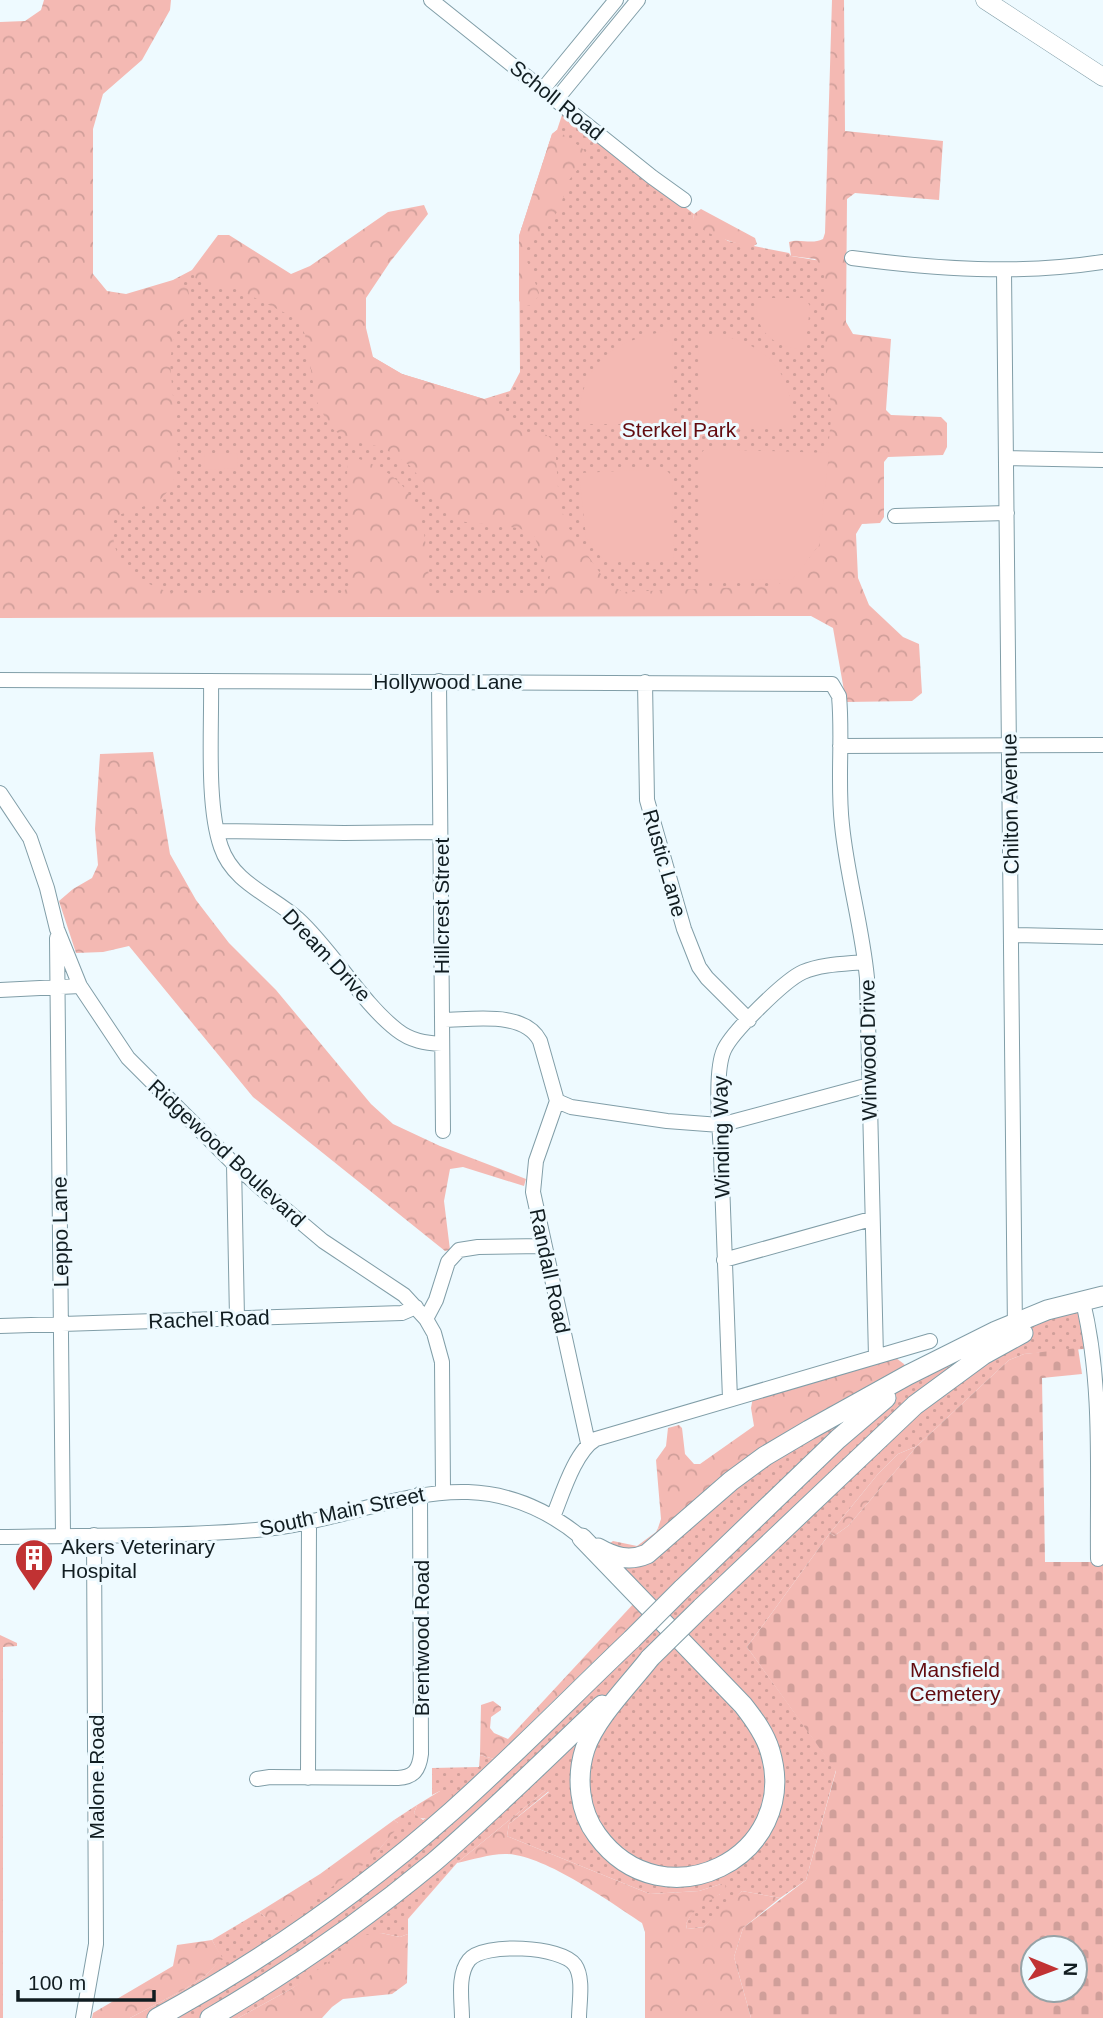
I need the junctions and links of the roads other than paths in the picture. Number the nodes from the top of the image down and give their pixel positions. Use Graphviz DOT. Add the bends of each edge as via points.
graph roads {
  1 [pos="431,0"];
  2 [pos="616,0"];
  3 [pos="638,0"];
  4 [pos="985,0"];
  5 [pos="1103,77"];
  6 [pos="543,89"];
  7 [pos="556,100"];
  8 [pos="684,200"];
  9 [pos="852,258"];
  10 [pos="1103,262"];
  11 [pos="1004,271"];
  12 [pos="1007,458"];
  13 [pos="1103,460"];
  14 [pos="1007,513"];
  15 [pos="895,516"];
  16 [pos="0,680"];
  17 [pos="211,681"];
  18 [pos="439,681"];
  19 [pos="645,682"];
  20 [pos="1009,745"];
  21 [pos="1103,745"];
  22 [pos="840,746"];
  23 [pos="0,793"];
  24 [pos="217,831"];
  25 [pos="440,832"];
  26 [pos="57,929"];
  27 [pos="1011,935"];
  28 [pos="1103,937"];
  29 [pos="865,962"];
  30 [pos="80,986"];
  31 [pos="57,989"];
  32 [pos="0,990"];
  33 [pos="442,1020"];
  34 [pos="749,1020"];
  35 [pos="442,1044"];
  36 [pos="869,1085"];
  37 [pos="557,1101"];
  38 [pos="720,1125"];
  39 [pos="443,1130"];
  40 [pos="234,1164"];
  41 [pos="871,1219"];
  42 [pos="544,1246"];
  43 [pos="724,1260"];
  44 [pos="1103,1296"];
  45 [pos="1083,1302"];
  46 [pos="416,1307"];
  47 [pos="237,1318"];
  48 [pos="426,1319"];
  49 [pos="61,1324"];
  50 [pos="0,1325"];
  51 [pos="1015,1330"];
  52 [pos="930,1341"];
  53 [pos="876,1357"];
  54 [pos="942,1360"];
  55 [pos="730,1399"];
  56 [pos="588,1443"];
  57 [pos="443,1491"];
  58 [pos="420,1494"];
  59 [pos="553,1517"];
  60 [pos="309,1522"];
  61 [pos="63,1535"];
  62 [pos="94,1535"];
  63 [pos="0,1537"];
  64 [pos="582,1538"];
  65 [pos="1098,1559"];
  66 [pos="650,1658"];
  67 [pos="308,1778"];
  68 [pos="257,1779"];
  69 [pos="83,2018"];
  70 [pos="157,2018"];
  71 [pos="210,2018"];
  72 [pos="462,2018"];
  73 [pos="579,2018"];
  1 -- 6 [label="street, Scholl Road"];
  2 -- 6 [label="street"];
  3 -- 7 [label="street"];
  4 -- 5 [label="main road"];
  6 -- 7 [label="street, Scholl Road"];
  7 -- 8 [label="street, Scholl Road"];
  9 -- 11 [label="street"];
  10 -- 11 [label="street"];
  11 -- 12 [label="street, Chilton Avenue"];
  12 -- 13 [label="street"];
  12 -- 14 [label="street, Chilton Avenue"];
  14 -- 15 [label="street"];
  14 -- 20 [label="street, Chilton Avenue"];
  16 -- 17 [label="street, Hollywood Lane"];
  17 -- 18 [label="street, Hollywood Lane"];
  17 -- 24 [label="street, Dream Drive"];
  18 -- 19 [label="street, Hollywood Lane"];
  18 -- 25 [label="street, Hillcrest Street"];
  19 -- 22 [label="street, Hollywood Lane" via="832,684 839,696"];
  19 -- 34 [label="street, Rustic Lane" via="647,800 684,929 707,978"];
  20 -- 21 [label="street"];
  20 -- 22 [label="street"];
  20 -- 27 [label="street, Chilton Avenue"];
  22 -- 29 [label="street, Winwood Drive" via="845,851"];
  23 -- 26 [label="street, Ridgewood Boulevard" via="30,838"];
  24 -- 25 [label="street"];
  24 -- 35 [label="street, Dream Drive" via="227,860 240,876 306,927 389,1023 417,1041"];
  25 -- 33 [label="street, Hillcrest Street"];
  26 -- 30 [label="street, Ridgewood Boulevard"];
  26 -- 31 [label="street, Leppo Lane"];
  27 -- 28 [label="street"];
  27 -- 51 [label="street, Chilton Avenue"];
  29 -- 34 [label="street, Winding Way" via="804,972"];
  29 -- 36 [label="street, Winwood Drive"];
  30 -- 31 [label="street"];
  30 -- 40 [label="street, Ridgewood Boulevard" via="128,1058"];
  31 -- 32 [label="street"];
  31 -- 49 [label="street, Leppo Lane"];
  33 -- 35 [label="street, Hillcrest Street"];
  33 -- 37 [label="street" via="516,1020 530,1028 543,1050"];
  34 -- 38 [label="street, Winding Way" via="723,1052"];
  35 -- 39 [label="street, Hillcrest Street"];
  36 -- 38 [label="street"];
  36 -- 41 [label="street, Winwood Drive"];
  37 -- 38 [label="street" via="571,1107"];
  37 -- 42 [label="street, Randall Road" via="534,1170 533,1192"];
  38 -- 43 [label="street, Winding Way"];
  40 -- 46 [label="street, Ridgewood Boulevard" via="313,1233"];
  40 -- 47 [label="street"];
  41 -- 43 [label="street"];
  41 -- 53 [label="street, Winwood Drive"];
  42 -- 48 [label="street" via="459,1250 448,1262"];
  42 -- 56 [label="street, Randall Road"];
  43 -- 55 [label="street, Winding Way"];
  44 -- 45 [label="highway"];
  45 -- 51 [label="highway" via="1047,1310"];
  45 -- 65 [label="street" via="1097,1379"];
  46 -- 47 [label="street, Rachel Road" via="402,1313"];
  46 -- 48 [label="street, Ridgewood Boulevard"];
  47 -- 49 [label="street, Rachel Road"];
  48 -- 57 [label="street, Ridgewood Boulevard" via="442,1363"];
  49 -- 50 [label="street, Rachel Road"];
  49 -- 61 [label="street, Leppo Lane"];
  51 -- 54 [label="highway"];
  51 -- 66 [label="highway, bridge" via="933,1390 874,1441"];
  52 -- 53 [label="street"];
  53 -- 55 [label="street"];
  54 -- 64 [label="highway" via="765,1457 712,1496 647,1554 632,1559 611,1556"];
  54 -- 70 [label="highway, bridge" via="853,1426 453,1810 379,1872 281,1943"];
  55 -- 56 [label="street"];
  56 -- 59 [label="street"];
  57 -- 58 [label="street, South Main Street"];
  57 -- 59 [label="street, South Main Street" via="498,1496"];
  58 -- 60 [label="street, South Main Street"];
  58 -- 67 [label="street, Brentwood Road" via="418,1769 409,1777"];
  59 -- 64 [label="street, South Main Street"];
  60 -- 62 [label="street, South Main Street" via="241,1531"];
  60 -- 67 [label="street"];
  61 -- 62 [label="street, South Main Street"];
  61 -- 63 [label="street, South Main Street"];
  62 -- 69 [label="street, Malone Road" via="96,1944"];
  64 -- 66 [label="highway" via="743,1705 770,1750 774,1796 762,1828 740,1856 702,1876 661,1877 623,1861 594,1831 582,1803 581,1767 591,1736"];
  66 -- 71 [label="highway" via="432,1863 311,1954"];
  67 -- 68 [label="street"];
  72 -- 73 [label="street" via="463,1973 471,1957 498,1949 565,1956 578,1971"];
}
